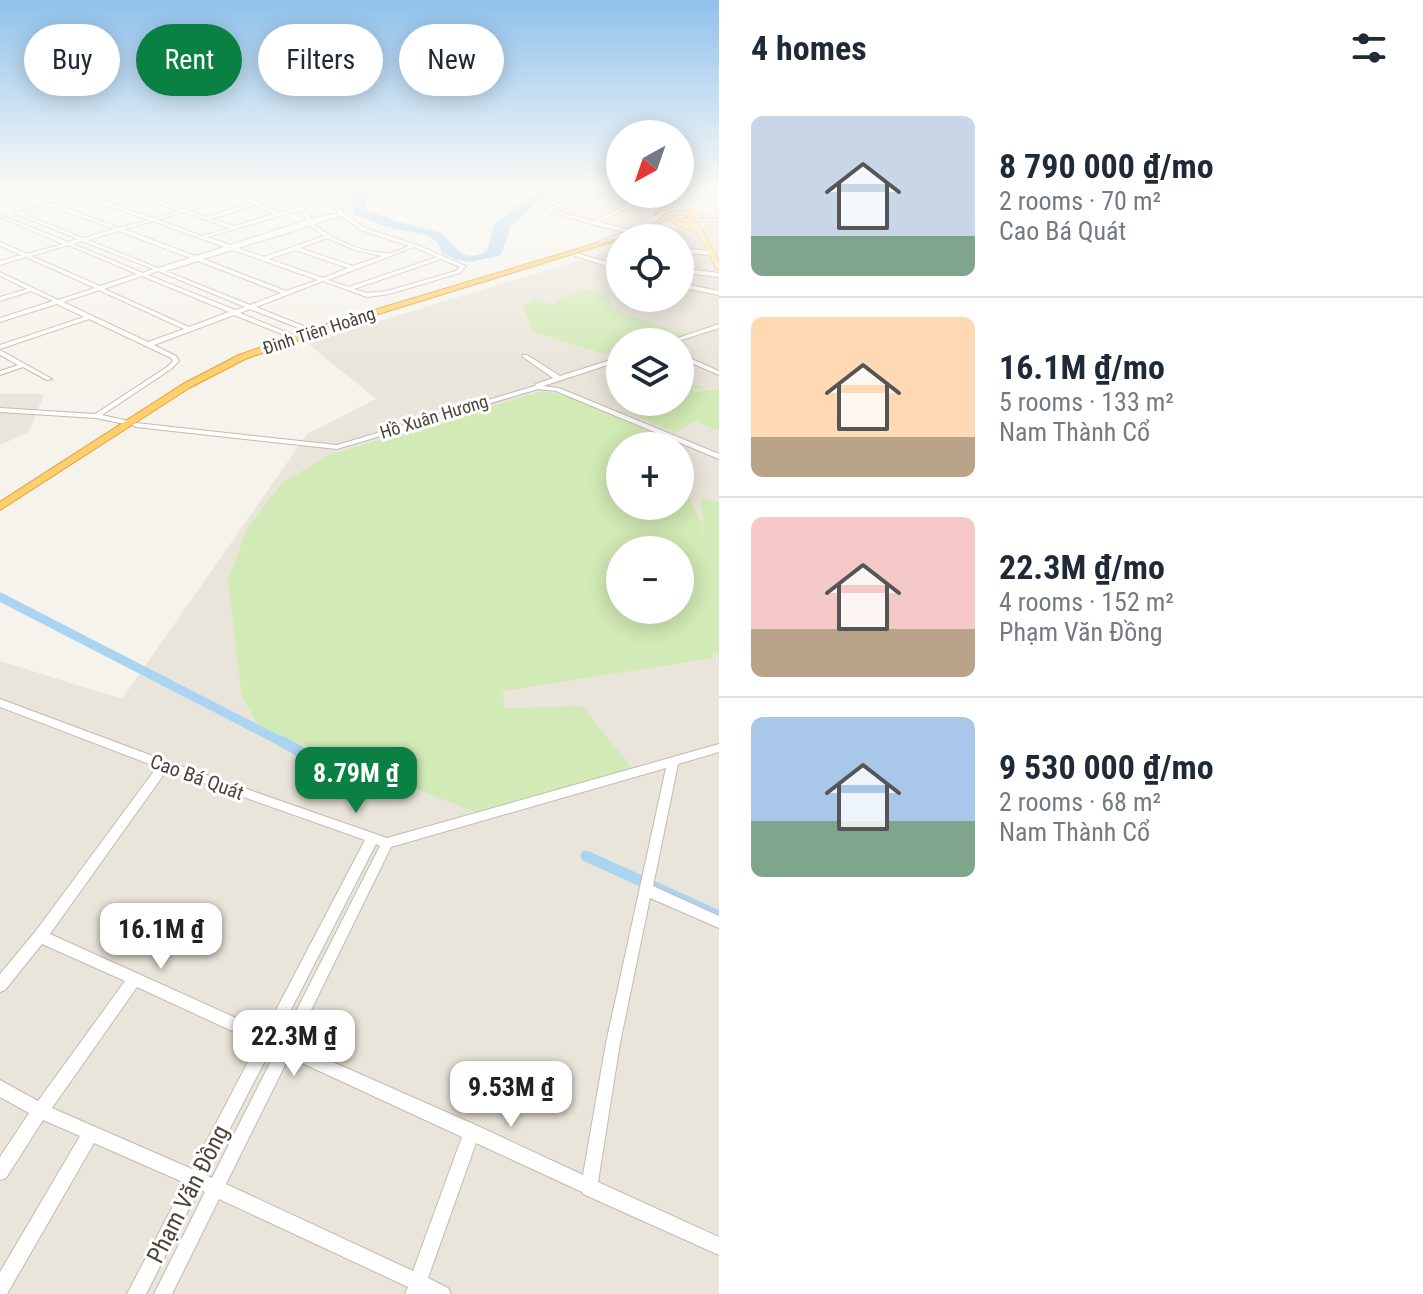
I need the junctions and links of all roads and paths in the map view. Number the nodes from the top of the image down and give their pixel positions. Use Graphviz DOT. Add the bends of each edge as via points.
graph roads {
  1 [pos="3,245"];
  2 [pos="60,245"];
  3 [pos="68,245"];
  4 [pos="96,245"];
  5 [pos="163,245"];
  6 [pos="225,245"];
  7 [pos="240,245"];
  8 [pos="302,245"];
  9 [pos="356,245"];
  10 [pos="594,245"];
  11 [pos="705,245"];
  12 [pos="415,246"];
  13 [pos="606,246"];
  14 [pos="719,247"];
  15 [pos="232,248"];
  16 [pos="294,248"];
  17 [pos="694,250"];
  18 [pos="708,250"];
  19 [pos="25,255"];
  20 [pos="577,255"];
  21 [pos="387,256"];
  22 [pos="442,257"];
  23 [pos="198,259"];
  24 [pos="264,259"];
  25 [pos="0,263"];
  26 [pos="606,264"];
  27 [pos="353,268"];
  28 [pos="719,268"];
  29 [pos="157,272"];
  30 [pos="694,272"];
  31 [pos="0,274"];
  32 [pos="719,275"];
  33 [pos="144,276"];
  34 [pos="321,280"];
  35 [pos="694,288"];
  36 [pos="32,289"];
  37 [pos="102,289"];
  38 [pos="348,289"];
  39 [pos="286,293"];
  40 [pos="719,293"];
  41 [pos="0,299"];
  42 [pos="60,302"];
  43 [pos="247,308"];
  44 [pos="234,313"];
  45 [pos="89,317"];
  46 [pos="349,321"];
  47 [pos="0,322"];
  48 [pos="287,323"];
  49 [pos="267,326"];
  50 [pos="719,326"];
  51 [pos="188,329"];
  52 [pos="314,332"];
  53 [pos="694,334"];
  54 [pos="296,338"];
  55 [pos="150,344"];
  56 [pos="266,348"];
  57 [pos="0,350"];
  58 [pos="525,356"];
  59 [pos="694,362"];
  60 [pos="606,363"];
  61 [pos="24,365"];
  62 [pos="0,373"];
  63 [pos="719,373"];
  64 [pos="558,378"];
  65 [pos="49,379"];
  66 [pos="529,388"];
  67 [pos="0,410"];
  68 [pos="96,416"];
  69 [pos="131,424"];
  70 [pos="719,457"];
  71 [pos="0,507"];
  72 [pos="0,515"];
  73 [pos="0,703"];
  74 [pos="719,748"];
  75 [pos="673,760"];
  76 [pos="165,765"];
  77 [pos="380,841"];
  78 [pos="648,885"];
  79 [pos="719,922"];
  80 [pos="324,929"];
  81 [pos="40,936"];
  82 [pos="340,936"];
  83 [pos="134,980"];
  84 [pos="0,985"];
  85 [pos="268,1038"];
  86 [pos="287,1047"];
  87 [pos="0,1088"];
  88 [pos="40,1111"];
  89 [pos="472,1132"];
  90 [pos="90,1134"];
  91 [pos="0,1172"];
  92 [pos="196,1179"];
  93 [pos="589,1188"];
  94 [pos="216,1189"];
  95 [pos="719,1246"];
  96 [pos="416,1288"];
  97 [pos="0,1289"];
  98 [pos="136,1294"];
  99 [pos="163,1294"];
  100 [pos="442,1294"];
  1 -- 19 [label="street"];
  2 -- 19 [label="street"];
  3 -- 33 [label="street"];
  4 -- 29 [label="street"];
  5 -- 23 [label="street"];
  6 -- 15 [label="street"];
  7 -- 15 [label="street"];
  8 -- 16 [label="street"];
  9 -- 21 [label="street"];
  10 -- 46 [label="highway, Đinh Tiên Hoàng"];
  11 -- 18 [label="main road"];
  12 -- 21 [label="street"];
  12 -- 22 [label="street"];
  13 -- 20 [label="highway, Đinh Tiên Hoàng"];
  14 -- 18 [label="street"];
  15 -- 23 [label="street"];
  15 -- 24 [label="street"];
  16 -- 24 [label="street"];
  16 -- 27 [label="street"];
  17 -- 18 [label="street"];
  18 -- 28 [label="main road"];
  19 -- 25 [label="street"];
  19 -- 37 [label="street"];
  20 -- 26 [label="street"];
  20 -- 69 [label="highway, Đinh Tiên Hoàng" via="246,360"];
  21 -- 27 [label="street"];
  22 -- 38 [label="street"];
  22 -- 38 [label="street" via="463,266 458,272 380,295"];
  23 -- 29 [label="street"];
  23 -- 39 [label="street"];
  24 -- 34 [label="street"];
  27 -- 34 [label="street"];
  29 -- 33 [label="street"];
  29 -- 43 [label="street"];
  30 -- 32 [label="street"];
  31 -- 36 [label="street"];
  33 -- 37 [label="street"];
  33 -- 44 [label="street"];
  34 -- 38 [label="street"];
  34 -- 39 [label="street"];
  35 -- 40 [label="street"];
  36 -- 41 [label="street"];
  36 -- 42 [label="street"];
  37 -- 42 [label="street"];
  37 -- 51 [label="street"];
  39 -- 43 [label="street"];
  42 -- 45 [label="street"];
  42 -- 47 [label="street"];
  43 -- 44 [label="street"];
  43 -- 48 [label="street"];
  44 -- 49 [label="street"];
  44 -- 51 [label="street"];
  45 -- 55 [label="street"];
  45 -- 57 [label="street"];
  46 -- 48 [label="street"];
  46 -- 52 [label="highway, Đinh Tiên Hoàng"];
  48 -- 52 [label="street"];
  49 -- 54 [label="street"];
  49 -- 56 [label="street" via="274,337"];
  50 -- 53 [label="street"];
  51 -- 55 [label="street"];
  52 -- 54 [label="highway, Đinh Tiên Hoàng"];
  54 -- 56 [label="highway, Đinh Tiên Hoàng"];
  55 -- 68 [label="street" via="176,361"];
  56 -- 69 [label="highway, Đinh Tiên Hoàng" via="216,369"];
  57 -- 61 [label="street"];
  58 -- 64 [label="street"];
  59 -- 63 [label="street"];
  60 -- 64 [label="street"];
  61 -- 62 [label="street"];
  61 -- 65 [label="street"];
  64 -- 66 [label="street"];
  66 -- 69 [label="street, Hồ Xuân Hương" via="337,447"];
  66 -- 70 [label="street, Hồ Xuân Hương" via="557,389"];
  67 -- 68 [label="street, Hồ Xuân Hương"];
  68 -- 69 [label="street, Hồ Xuân Hương"];
  69 -- 71 [label="highway, Đinh Tiên Hoàng"];
  69 -- 72 [label="highway, Đinh Tiên Hoàng"];
  73 -- 76 [label="street, Cao Bá Quát"];
  74 -- 75 [label="street"];
  75 -- 77 [label="street"];
  75 -- 78 [label="street"];
  76 -- 77 [label="street, Cao Bá Quát"];
  76 -- 81 [label="street"];
  77 -- 80 [label="street, Phạm Văn Đồng"];
  77 -- 82 [label="street, Phạm Văn Đồng"];
  78 -- 79 [label="street"];
  78 -- 93 [label="street" via="613,1043"];
  80 -- 82 [label="street"];
  80 -- 85 [label="street, Phạm Văn Đồng"];
  81 -- 83 [label="street"];
  81 -- 84 [label="street"];
  82 -- 86 [label="street, Phạm Văn Đồng"];
  83 -- 85 [label="street"];
  83 -- 88 [label="street"];
  85 -- 86 [label="street"];
  85 -- 92 [label="street, Phạm Văn Đồng"];
  86 -- 89 [label="street"];
  86 -- 94 [label="street, Phạm Văn Đồng"];
  87 -- 88 [label="street"];
  88 -- 90 [label="street"];
  88 -- 91 [label="street"];
  89 -- 93 [label="street"];
  89 -- 96 [label="street"];
  90 -- 92 [label="street"];
  90 -- 97 [label="street"];
  92 -- 94 [label="street"];
  92 -- 98 [label="street, Phạm Văn Đồng"];
  93 -- 95 [label="street"];
  94 -- 96 [label="street"];
  94 -- 99 [label="street, Phạm Văn Đồng"];
  96 -- 100 [label="street"];
}
